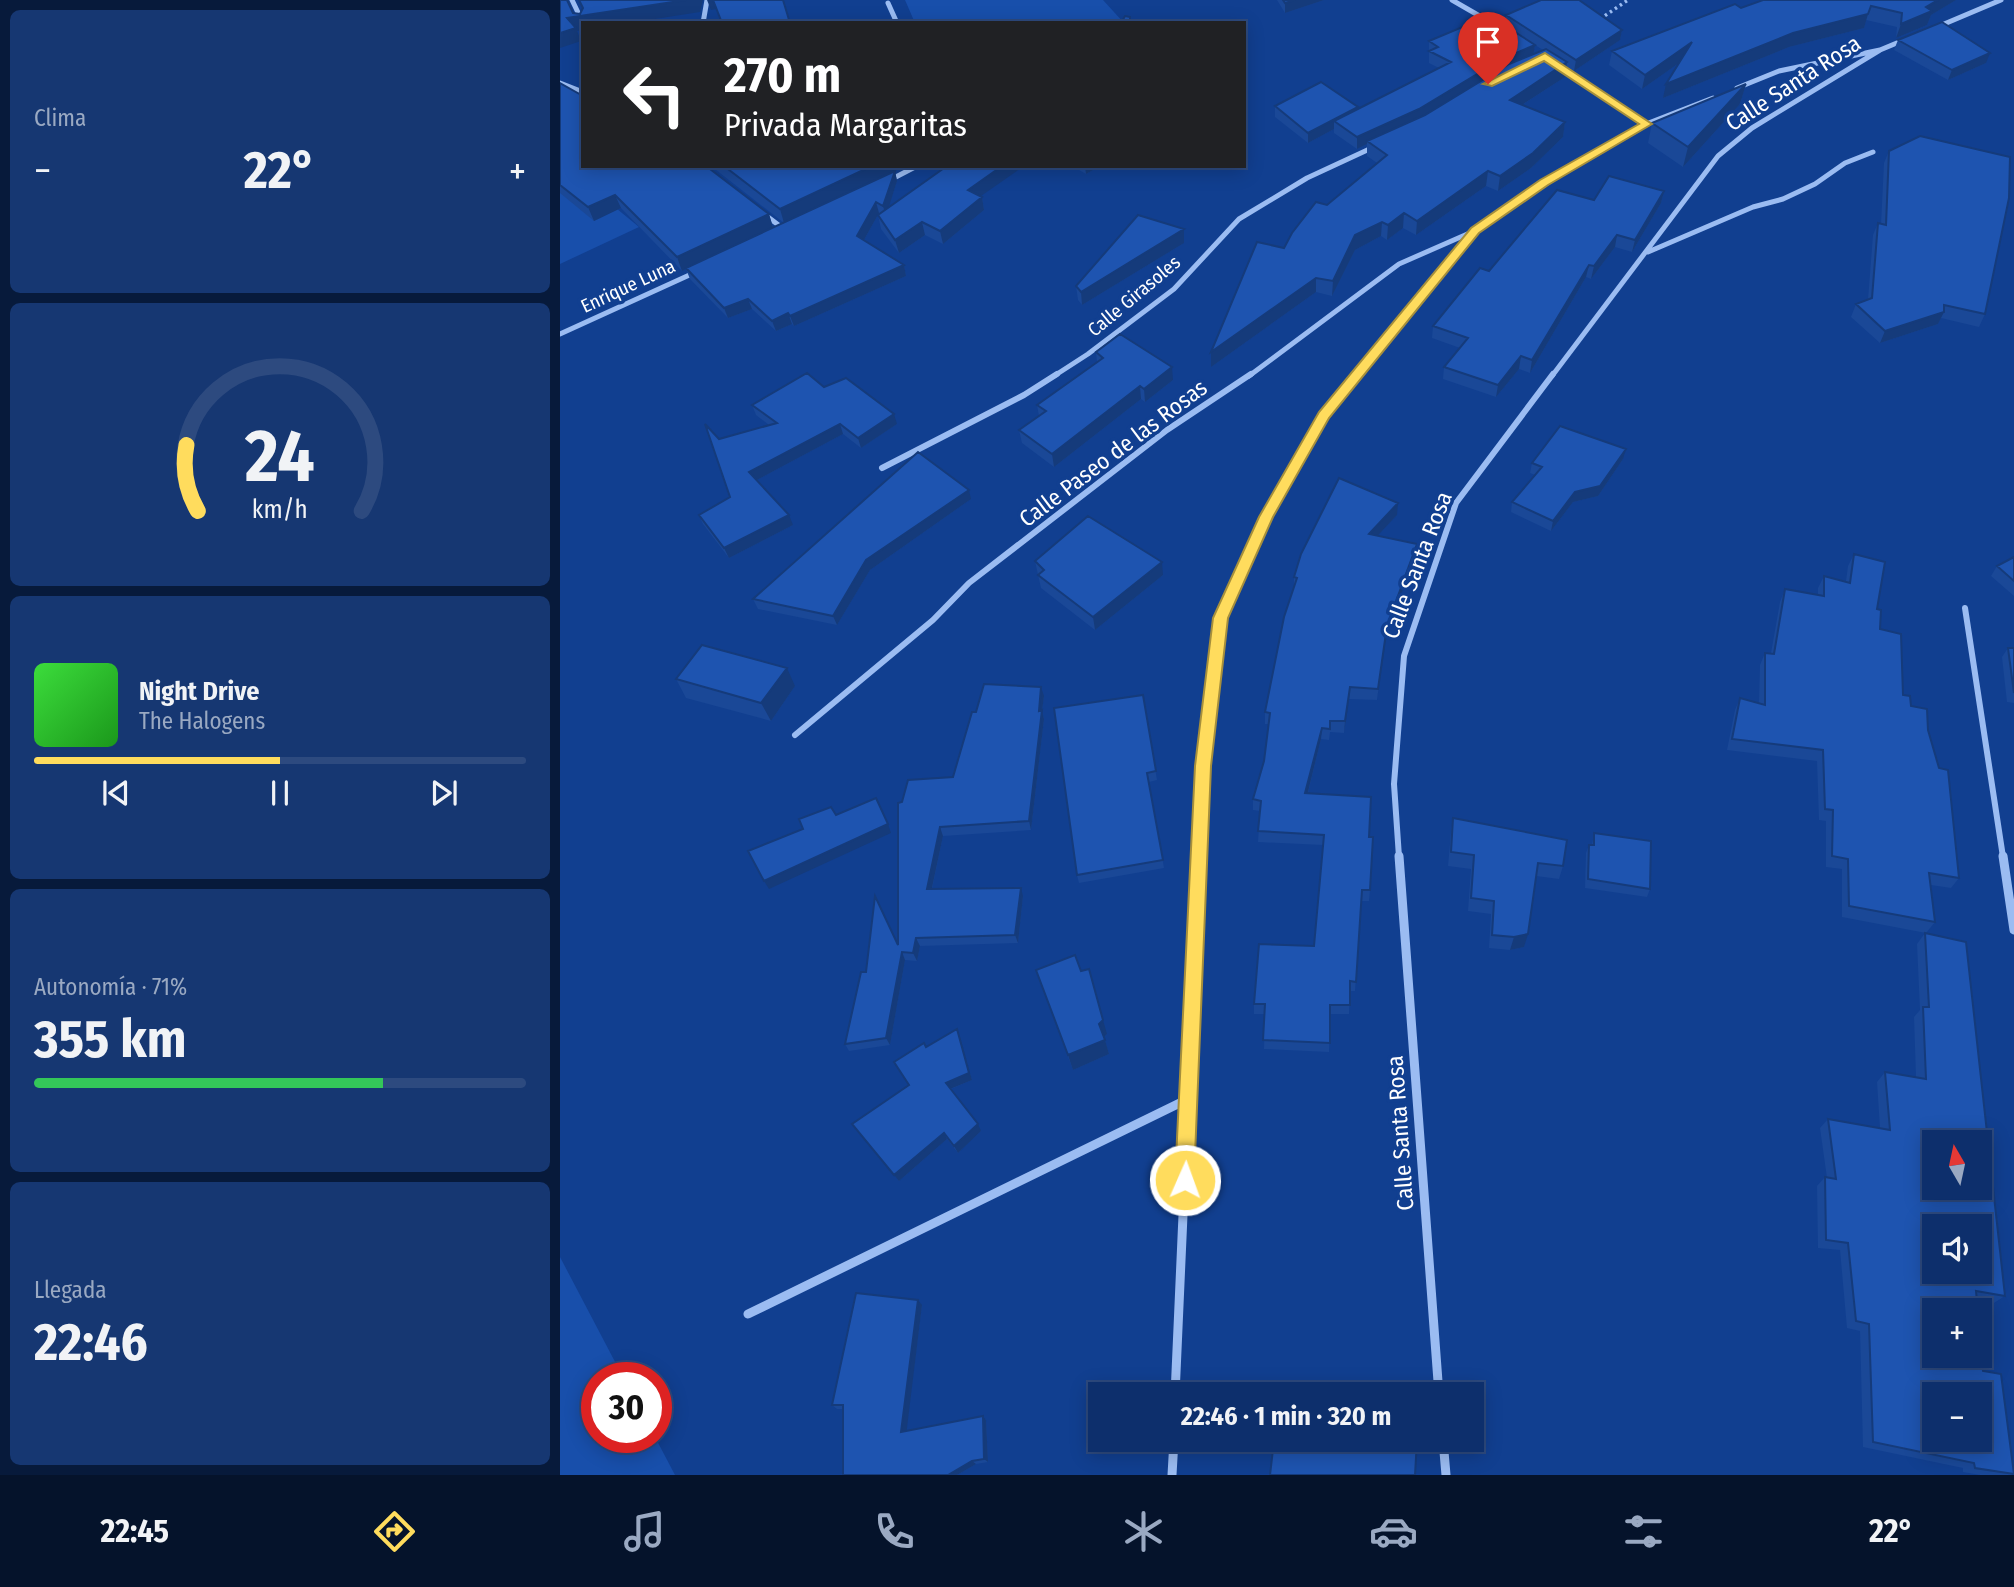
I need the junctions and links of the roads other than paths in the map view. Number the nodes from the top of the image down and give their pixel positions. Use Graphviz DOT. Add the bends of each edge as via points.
graph roads {
  1 [pos="572,0"];
  2 [pos="707,0"];
  3 [pos="1452,0"];
  4 [pos="2001,0"];
  5 [pos="888,3"];
  6 [pos="582,21"];
  7 [pos="703,21"];
  8 [pos="896,21"];
  9 [pos="1500,28"];
  10 [pos="1928,30"];
  11 [pos="1916,35"];
  12 [pos="1880,50"];
  13 [pos="1556,64"];
  14 [pos="560,83"];
  15 [pos="581,91"];
  16 [pos="1731,91"];
  17 [pos="1719,96"];
  18 [pos="1646,124"];
  19 [pos="1383,143"];
  20 [pos="1873,152"];
  21 [pos="913,168"];
  22 [pos="880,185"];
  23 [pos="754,206"];
  24 [pos="797,225"];
  25 [pos="785,230"];
  26 [pos="1475,230"];
  27 [pos="773,236"];
  28 [pos="1648,252"];
  29 [pos="698,271"];
  30 [pos="560,334"];
  31 [pos="882,468"];
  32 [pos="1965,608"];
  33 [pos="794,735"];
  34 [pos="2014,930"];
  35 [pos="1188,1099"];
  36 [pos="748,1314"];
  37 [pos="1176,1382"];
  38 [pos="1437,1382"];
  39 [pos="1173,1452"];
  40 [pos="1444,1452"];
  41 [pos="1172,1475"];
  42 [pos="1446,1475"];
  1 -- 6 [label="street"];
  2 -- 7 [label="street"];
  3 -- 9 [label="street"];
  4 -- 10 [label="street"];
  5 -- 8 [label="street"];
  11 -- 12 [label="street, Calle Santa Rosa"];
  12 -- 16 [label="street" via="1779,71"];
  12 -- 28 [label="street, Calle Santa Rosa" via="1752,128 1717,156"];
  13 -- 18 [label="street"];
  14 -- 15 [label="street"];
  17 -- 18 [label="street"];
  18 -- 26 [label="street" via="1544,183"];
  19 -- 31 [label="street, Calle Girasoles" via="1307,178 1239,219 1174,289 1088,354 1024,395"];
  20 -- 28 [label="street" via="1783,199 1753,207"];
  21 -- 22 [label="street"];
  23 -- 25 [label="street"];
  24 -- 25 [label="street"];
  25 -- 27 [label="street"];
  26 -- 33 [label="street, Calle Paseo de las Rosas" via="1399,264 1242,381 1167,430 969,583 933,620"];
  26 -- 35 [label="street" via="1324,415 1266,517 1221,618 1203,766"];
  28 -- 38 [label="street, Calle Santa Rosa" via="1456,503 1404,656 1394,783"];
  29 -- 30 [label="street, Enrique Luna"];
  32 -- 34 [label="street"];
  35 -- 36 [label="street"];
  35 -- 37 [label="street"];
  39 -- 41 [label="street"];
  40 -- 42 [label="street"];
}
